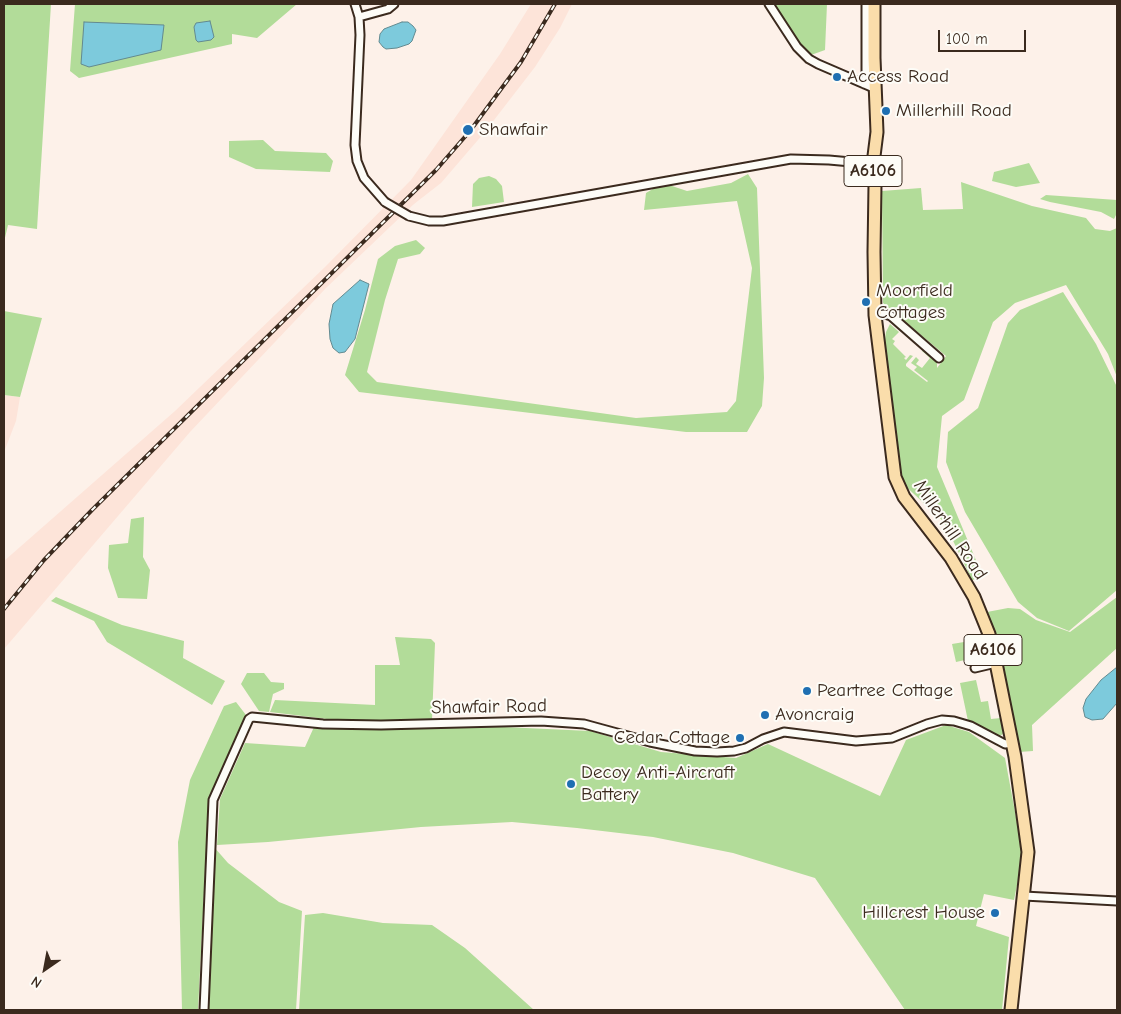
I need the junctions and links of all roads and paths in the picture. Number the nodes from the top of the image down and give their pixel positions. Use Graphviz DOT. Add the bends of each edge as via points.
graph roads {
  1 [pos="355,4"];
  2 [pos="394,4"];
  3 [pos="769,4"];
  4 [pos="866,4"];
  5 [pos="874,4"];
  6 [pos="360,17"];
  7 [pos="864,84"];
  8 [pos="876,89"];
  9 [pos="872,164"];
  10 [pos="875,315"];
  11 [pos="940,358"];
  12 [pos="996,663"];
  13 [pos="975,668"];
  14 [pos="1012,743"];
  15 [pos="1024,896"];
  16 [pos="1117,901"];
  17 [pos="204,1010"];
  18 [pos="1011,1010"];
  1 -- 6 [label="street"];
  2 -- 6 [label="street" via="388,9"];
  3 -- 7 [label="street" via="797,47 809,59"];
  4 -- 7 [label="street"];
  5 -- 8 [label="main road, Millerhill Road / A6106"];
  6 -- 9 [label="street, bridge" via="357,161 364,178 385,202 409,216 443,222 791,159"];
  7 -- 8 [label="street"];
  8 -- 9 [label="main road, Millerhill Road / A6106" via="877,132"];
  9 -- 10 [label="main road, Millerhill Road / A6106" via="875,186"];
  10 -- 11 [label="street" via="891,316"];
  10 -- 12 [label="main road, Millerhill Road / A6106" via="895,477 904,497 951,558 974,597 989,634"];
  12 -- 13 [label="street"];
  12 -- 14 [label="main road, Millerhill Road / A6106"];
  14 -- 15 [label="main road, Millerhill Road / A6106" via="1028,852"];
  14 -- 17 [label="street, Shawfair Road" via="1005,744 971,726 942,720 892,738 856,741 784,732 746,748 717,752 650,742 584,724 541,721 323,724 252,716 214,800"];
  15 -- 16 [label="street"];
  15 -- 18 [label="main road, Millerhill Road / A6106"];
}
